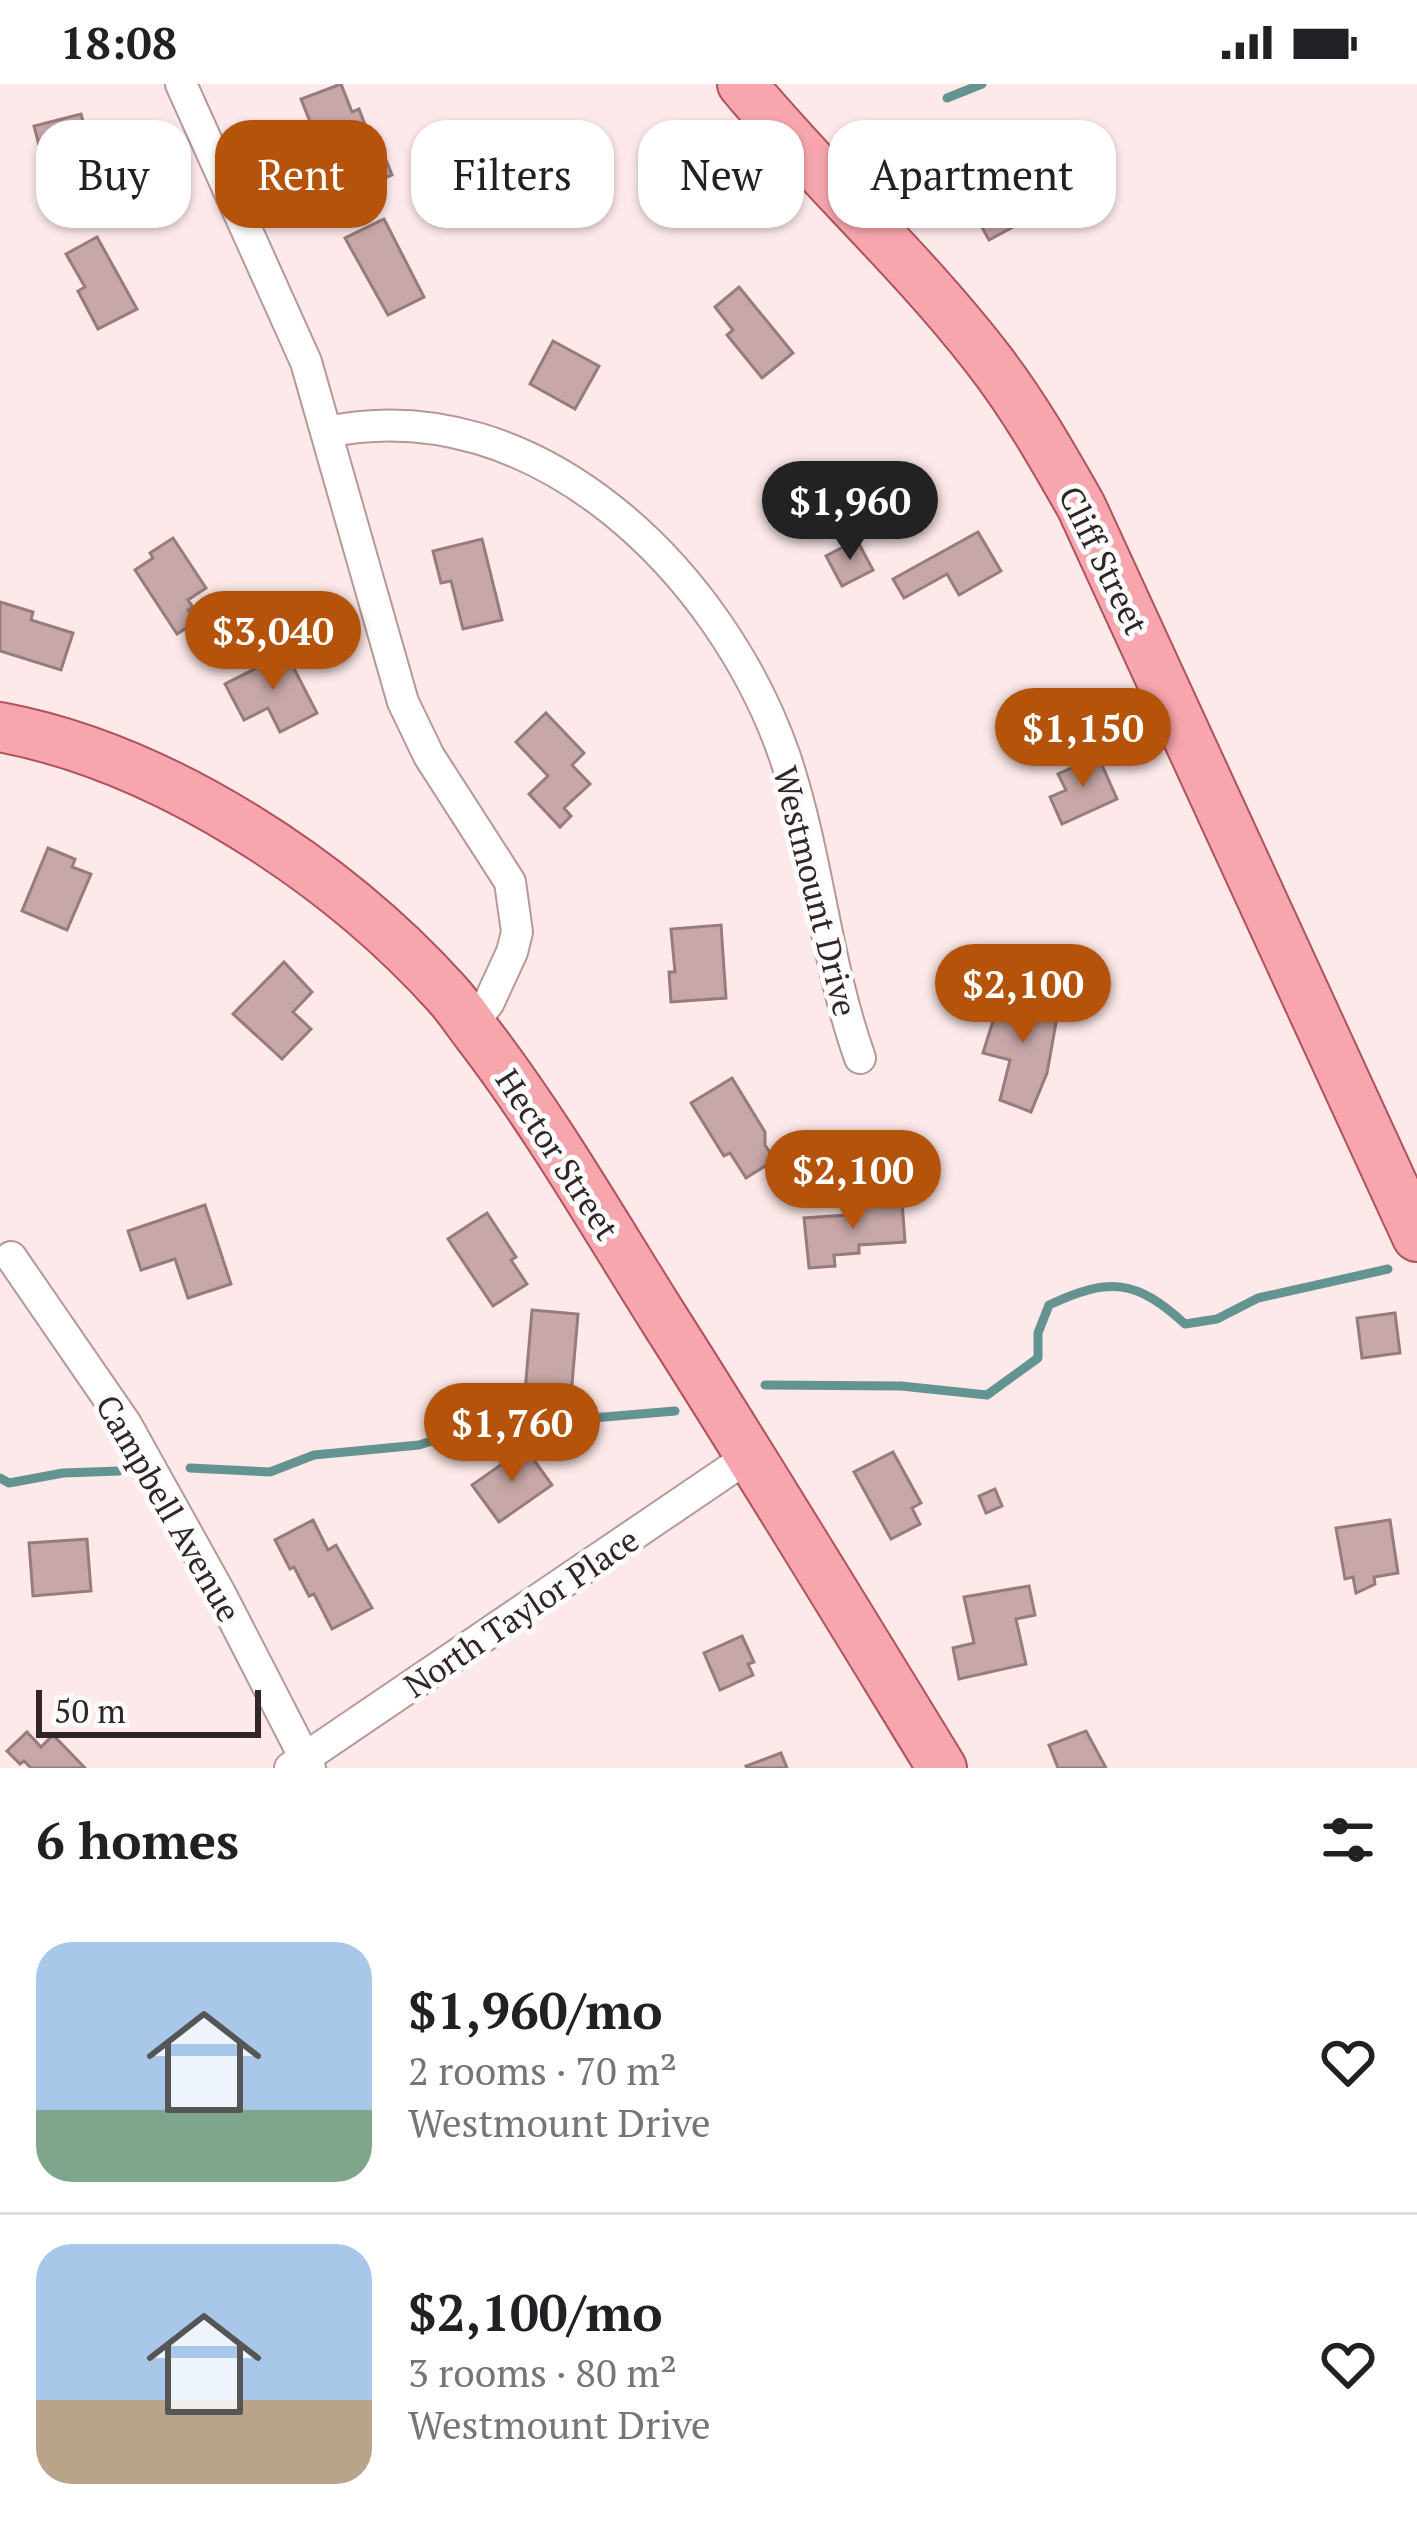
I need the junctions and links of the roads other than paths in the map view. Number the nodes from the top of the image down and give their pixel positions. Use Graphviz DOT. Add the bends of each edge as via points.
graph roads {
  1 [pos="181,84"];
  2 [pos="742,84"];
  3 [pos="327,432"];
  4 [pos="0,728"];
  5 [pos="471,1027"];
  6 [pos="860,1058"];
  7 [pos="1417,1238"];
  8 [pos="11,1258"];
  9 [pos="751,1455"];
  10 [pos="302,1764"];
  11 [pos="942,1768"];
  1 -- 3 [label="street" via="306,362"];
  2 -- 7 [label="main road, Cliff Street" via="950,313 1048,448"];
  3 -- 5 [label="street" via="403,702 510,882 512,952"];
  3 -- 6 [label="street, Westmount Drive" via="394,426 491,443 585,489 670,563 746,666 784,756"];
  4 -- 5 [label="main road, Hector Street" via="154,778 259,837 391,939"];
  5 -- 9 [label="main road, Hector Street" via="530,1106"];
  8 -- 10 [label="street, Campbell Avenue" via="126,1424"];
  9 -- 10 [label="street, North Taylor Place"];
  9 -- 11 [label="main road, Hector Street"];
}
